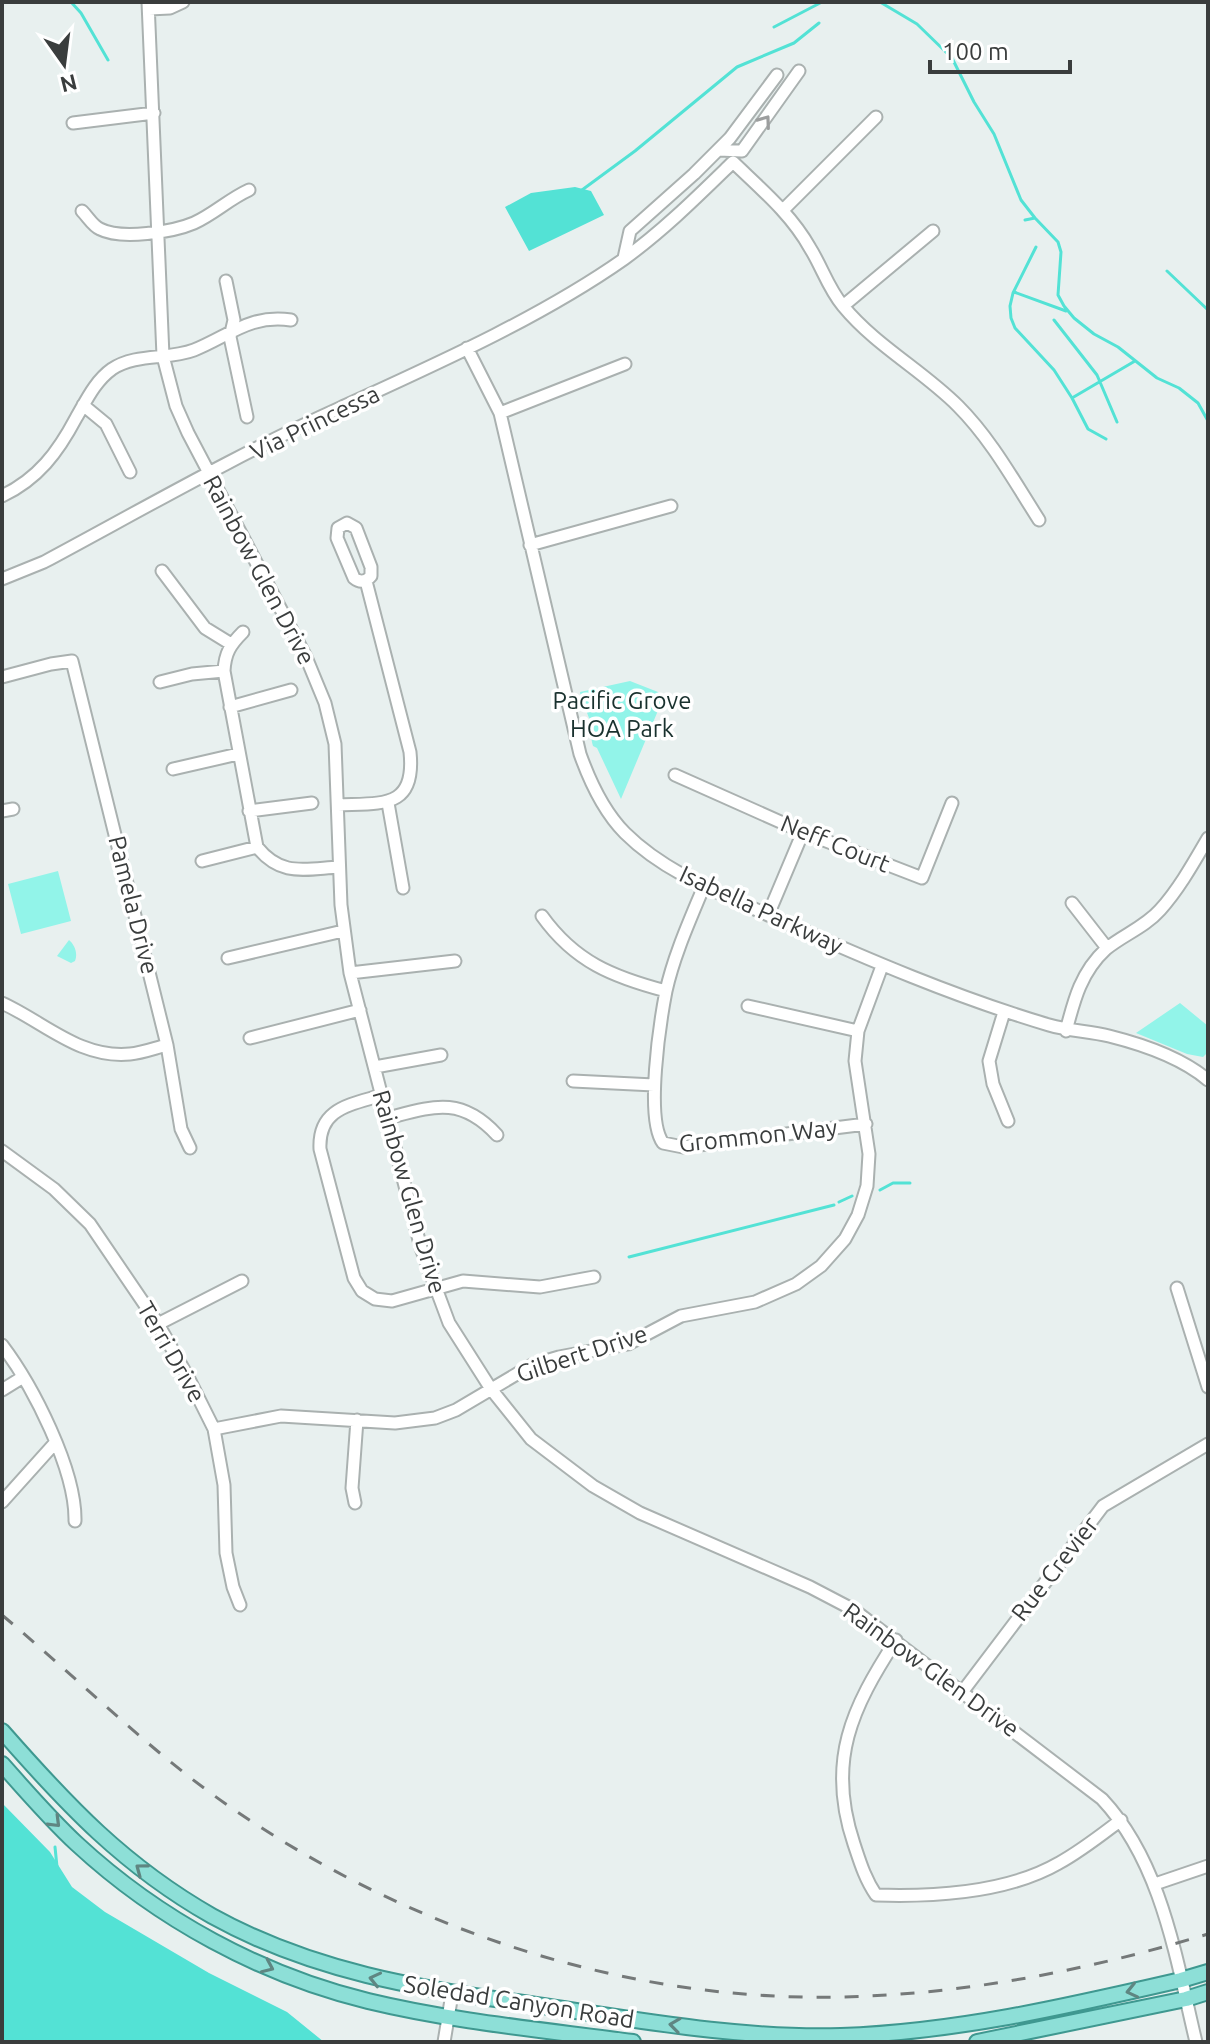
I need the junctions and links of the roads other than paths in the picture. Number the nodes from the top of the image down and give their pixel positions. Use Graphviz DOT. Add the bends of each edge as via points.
graph roads {
  1 [pos="183,2"];
  2 [pos="148,6"];
  3 [pos="799,71"];
  4 [pos="777,75"];
  5 [pos="154,113"];
  6 [pos="876,117"];
  7 [pos="73,123"];
  8 [pos="719,150"];
  9 [pos="249,190"];
  10 [pos="783,210"];
  11 [pos="82,211"];
  12 [pos="933,231"];
  13 [pos="158,232"];
  14 [pos="624,258"];
  15 [pos="226,281"];
  16 [pos="843,306"];
  17 [pos="291,320"];
  18 [pos="232,330"];
  19 [pos="467,348"];
  20 [pos="163,356"];
  21 [pos="625,364"];
  22 [pos="83,405"];
  23 [pos="500,413"];
  24 [pos="247,417"];
  25 [pos="130,472"];
  26 [pos="209,474"];
  27 [pos="2,496"];
  28 [pos="671,506"];
  29 [pos="1039,520"];
  30 [pos="530,545"];
  31 [pos="162,571"];
  32 [pos="2,579"];
  33 [pos="366,581"];
  34 [pos="243,632"];
  35 [pos="231,644"];
  36 [pos="224,671"];
  37 [pos="2,677"];
  38 [pos="160,682"];
  39 [pos="291,690"];
  40 [pos="230,707"];
  41 [pos="238,754"];
  42 [pos="173,769"];
  43 [pos="675,775"];
  44 [pos="312,803"];
  45 [pos="388,803"];
  46 [pos="952,803"];
  47 [pos="338,805"];
  48 [pos="249,811"];
  49 [pos="803,832"];
  50 [pos="1208,838"];
  51 [pos="257,847"];
  52 [pos="202,861"];
  53 [pos="339,867"];
  54 [pos="704,886"];
  55 [pos="403,888"];
  56 [pos="1072,903"];
  57 [pos="768,915"];
  58 [pos="542,916"];
  59 [pos="343,931"];
  60 [pos="1107,948"];
  61 [pos="228,958"];
  62 [pos="455,961"];
  63 [pos="882,966"];
  64 [pos="350,973"];
  65 [pos="666,991"];
  66 [pos="2,1003"];
  67 [pos="748,1006"];
  68 [pos="360,1010"];
  69 [pos="1004,1012"];
  70 [pos="858,1031"];
  71 [pos="1066,1031"];
  72 [pos="250,1038"];
  73 [pos="167,1045"];
  74 [pos="441,1055"];
  75 [pos="375,1067"];
  76 [pos="1206,1076"];
  77 [pos="573,1081"];
  78 [pos="654,1085"];
  79 [pos="382,1095"];
  80 [pos="388,1118"];
  81 [pos="1008,1121"];
  82 [pos="866,1124"];
  83 [pos="497,1135"];
  84 [pos="190,1148"];
  85 [pos="2,1151"];
  86 [pos="594,1277"];
  87 [pos="242,1281"];
  88 [pos="1177,1288"];
  89 [pos="434,1289"];
  90 [pos="158,1324"];
  91 [pos="2,1345"];
  92 [pos="23,1377"];
  93 [pos="1208,1387"];
  94 [pos="491,1389"];
  95 [pos="2,1390"];
  96 [pos="357,1420"];
  97 [pos="214,1429"];
  98 [pos="55,1443"];
  99 [pos="1208,1444"];
  100 [pos="2,1502"];
  101 [pos="355,1503"];
  102 [pos="75,1521"];
  103 [pos="240,1605"];
  104 [pos="896,1640"];
  105 [pos="963,1691"];
  106 [pos="2,1731"];
  107 [pos="2,1764"];
  108 [pos="1121,1820"];
  109 [pos="1208,1866"];
  110 [pos="1155,1884"];
  111 [pos="1208,1972"];
  112 [pos="1181,1980"];
  113 [pos="1208,1992"];
  114 [pos="452,1994"];
  115 [pos="1186,1999"];
  116 [pos="447,2017"];
  117 [pos="444,2042"];
  118 [pos="633,2042"];
  119 [pos="977,2042"];
  120 [pos="1196,2042"];
  1 -- 2 [label="street" via="170,8"];
  2 -- 5 [label="street, Rainbow Glen Drive"];
  8 -- 3 [label="street, one-way" via="742,151"];
  4 -- 8 [label="street"];
  5 -- 7 [label="street"];
  5 -- 13 [label="street, Rainbow Glen Drive"];
  6 -- 10 [label="street"];
  8 -- 14 [label="street" via="635,225"];
  9 -- 13 [label="street" via="196,222"];
  10 -- 14 [label="street, Via Princessa" via="733,162"];
  10 -- 16 [label="street"];
  11 -- 13 [label="street" via="98,228 113,234"];
  12 -- 16 [label="street"];
  13 -- 20 [label="street, Rainbow Glen Drive"];
  14 -- 19 [label="street, Via Princessa"];
  15 -- 18 [label="street"];
  16 -- 29 [label="street" via="879,343 957,405 988,441"];
  17 -- 18 [label="street" via="272,317"];
  18 -- 20 [label="street" via="194,350"];
  18 -- 24 [label="street"];
  19 -- 23 [label="street, Isabella Parkway"];
  19 -- 26 [label="street, Via Princessa"];
  20 -- 22 [label="street" via="111,370"];
  20 -- 26 [label="street, Rainbow Glen Drive" via="176,406"];
  21 -- 23 [label="street"];
  22 -- 25 [label="street" via="106,424"];
  22 -- 27 [label="street" via="54,456"];
  23 -- 30 [label="street, Isabella Parkway"];
  26 -- 32 [label="street, Via Princessa"];
  26 -- 47 [label="street, Rainbow Glen Drive" via="321,691 335,744"];
  28 -- 30 [label="street"];
  30 -- 54 [label="street, Isabella Parkway" via="590,781 624,832 664,864"];
  31 -- 35 [label="street" via="205,628"];
  33 -- 33 [label="street" via="372,570 357,531 343,524 337,538 354,578"];
  33 -- 45 [label="street" via="412,772 409,786"];
  34 -- 35 [label="street"];
  35 -- 36 [label="street"];
  36 -- 38 [label="street"];
  36 -- 40 [label="street"];
  37 -- 73 [label="street, Pamela Drive" via="72,661"];
  39 -- 40 [label="street"];
  40 -- 41 [label="street"];
  41 -- 42 [label="street"];
  41 -- 48 [label="street"];
  43 -- 49 [label="street, Neff Court"];
  44 -- 48 [label="street"];
  45 -- 47 [label="street"];
  45 -- 55 [label="street"];
  46 -- 49 [label="street, Neff Court" via="922,878"];
  47 -- 53 [label="street, Rainbow Glen Drive"];
  48 -- 51 [label="street"];
  49 -- 57 [label="street"];
  50 -- 60 [label="street" via="1160,910"];
  51 -- 52 [label="street"];
  51 -- 53 [label="street" via="278,867"];
  53 -- 59 [label="street, Rainbow Glen Drive"];
  54 -- 57 [label="street, Isabella Parkway"];
  54 -- 65 [label="street, Grommon Way"];
  56 -- 60 [label="street"];
  57 -- 63 [label="street, Isabella Parkway"];
  58 -- 65 [label="street" via="559,939 591,964"];
  59 -- 61 [label="street"];
  59 -- 64 [label="street, Rainbow Glen Drive"];
  60 -- 71 [label="street" via="1079,984"];
  62 -- 64 [label="street"];
  63 -- 69 [label="street, Isabella Parkway"];
  63 -- 70 [label="street, Gilbert Drive"];
  64 -- 68 [label="street, Rainbow Glen Drive"];
  65 -- 78 [label="street, Grommon Way"];
  66 -- 73 [label="street" via="82,1049 130,1054"];
  67 -- 70 [label="street"];
  68 -- 72 [label="street"];
  68 -- 75 [label="street, Rainbow Glen Drive"];
  69 -- 71 [label="street, Isabella Parkway"];
  69 -- 81 [label="street" via="989,1061"];
  70 -- 82 [label="street, Gilbert Drive" via="855,1061"];
  71 -- 76 [label="street, Isabella Parkway" via="1141,1045"];
  73 -- 84 [label="street, Pamela Drive" via="181,1129"];
  74 -- 75 [label="street"];
  75 -- 79 [label="street, Rainbow Glen Drive"];
  77 -- 78 [label="street"];
  78 -- 82 [label="street, Grommon Way" via="658,1136 671,1146"];
  79 -- 80 [label="street, Rainbow Glen Drive"];
  79 -- 89 [label="street" via="336,1112 320,1134 354,1278 375,1299 410,1298"];
  80 -- 83 [label="street" via="447,1107 469,1111"];
  80 -- 89 [label="street, Rainbow Glen Drive"];
  82 -- 94 [label="street, Gilbert Drive" via="867,1186 858,1215 821,1266 796,1284 755,1302 681,1316 628,1344 532,1365"];
  85 -- 90 [label="street, Terri Drive" via="90,1224"];
  86 -- 89 [label="street" via="540,1287 463,1281"];
  87 -- 90 [label="street"];
  88 -- 93 [label="street"];
  89 -- 94 [label="street, Rainbow Glen Drive"];
  90 -- 97 [label="street, Terri Drive"];
  91 -- 92 [label="street"];
  92 -- 95 [label="street"];
  92 -- 98 [label="street"];
  94 -- 96 [label="street, Gilbert Drive" via="435,1418"];
  94 -- 104 [label="street, Rainbow Glen Drive" via="531,1439 593,1486 640,1513 810,1587"];
  96 -- 97 [label="street, Gilbert Drive" via="281,1416"];
  96 -- 101 [label="street"];
  97 -- 103 [label="street, Terri Drive" via="224,1485 226,1553"];
  98 -- 100 [label="street"];
  98 -- 102 [label="street" via="75,1504"];
  99 -- 105 [label="street, Rue Crevier" via="1103,1506"];
  104 -- 105 [label="street, Rainbow Glen Drive"];
  104 -- 108 [label="street" via="854,1713 843,1765 849,1830 876,1895 1008,1884 1060,1863"];
  105 -- 108 [label="street, Rainbow Glen Drive" via="1092,1789"];
  114 -- 106 [label="main road, Soledad Canyon Road, one-way" via="326,1965 213,1916 112,1847"];
  107 -- 116 [label="main road, Soledad Canyon Road, one-way" via="77,1844 192,1929 321,1988"];
  108 -- 110 [label="street, Rainbow Glen Drive"];
  109 -- 110 [label="street"];
  110 -- 112 [label="street, Rainbow Glen Drive"];
  111 -- 112 [label="main road, Soledad Canyon Road"];
  112 -- 114 [label="main road, Soledad Canyon Road, one-way" via="1010,2018 837,2036 730,2032"];
  112 -- 115 [label="street, Rainbow Glen Drive"];
  113 -- 115 [label="main road"];
  114 -- 116 [label="street"];
  115 -- 119 [label="main road"];
  115 -- 120 [label="street, Rainbow Glen Drive"];
  116 -- 117 [label="street"];
  116 -- 118 [label="main road, Soledad Canyon Road"];
}
